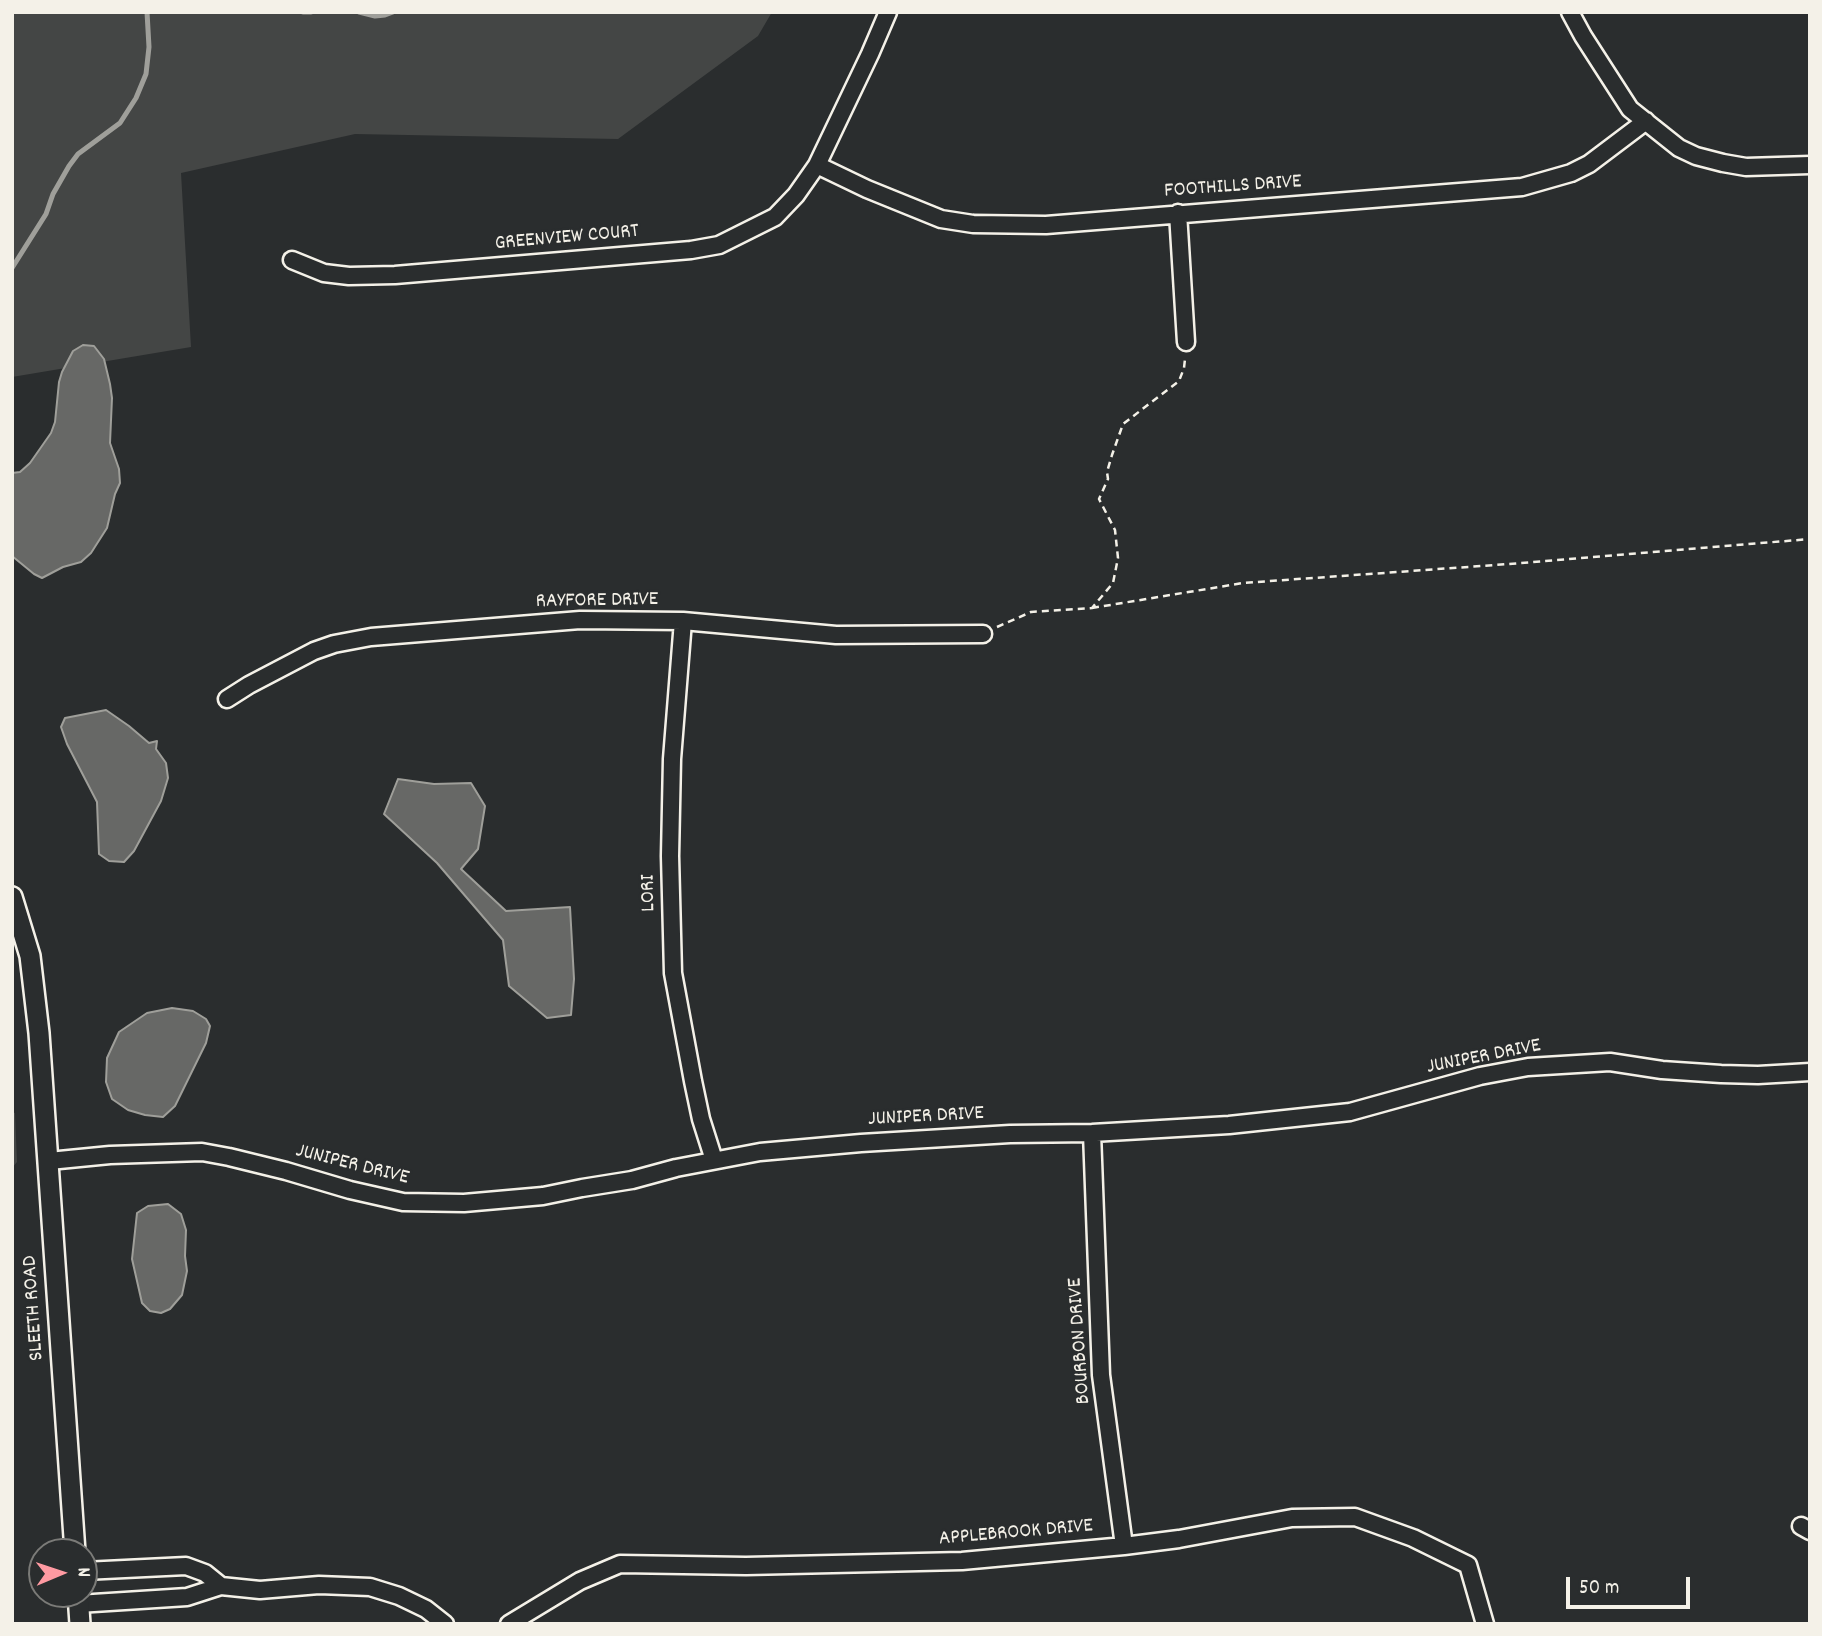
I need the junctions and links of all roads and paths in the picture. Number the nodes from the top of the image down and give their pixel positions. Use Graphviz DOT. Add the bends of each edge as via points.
graph roads {
  1 [pos="888,12"];
  2 [pos="1570,12"];
  3 [pos="1646,121"];
  4 [pos="817,165"];
  5 [pos="1810,165"];
  6 [pos="1178,214"];
  7 [pos="292,260"];
  8 [pos="1186,342"];
  9 [pos="1810,539"];
  10 [pos="1092,608"];
  11 [pos="683,621"];
  12 [pos="983,634"];
  13 [pos="227,699"];
  14 [pos="12,897"];
  15 [pos="1810,1072"];
  16 [pos="1092,1133"];
  17 [pos="714,1160"];
  18 [pos="49,1161"];
  19 [pos="74,1538"];
  20 [pos="1124,1546"];
  21 [pos="98,1570"];
  22 [pos="221,1586"];
  23 [pos="98,1599"];
  24 [pos="444,1624"];
  25 [pos="509,1624"];
  26 [pos="1485,1624"];
  1 -- 4 [label="street, GREENVIEW COURT"];
  2 -- 3 [label="street" via="1630,108"];
  3 -- 5 [label="street" via="1696,156 1765,167"];
  3 -- 6 [label="street, FOOTHILLS DRIVE" via="1589,164 1522,187"];
  4 -- 6 [label="street, FOOTHILLS DRIVE" via="940,219 973,224 1046,225"];
  4 -- 7 [label="street, GREENVIEW COURT" via="775,217 719,245 372,276 324,273"];
  6 -- 8 [label="street"];
  8 -- 10 [label="path" via="1179,381 1123,424 1112,455 1099,499 1115,530 1118,558 1114,583"];
  9 -- 10 [label="path" via="1243,583"];
  10 -- 12 [label="path" via="1031,612"];
  11 -- 12 [label="street, RAYFORE DRIVE" via="836,635"];
  11 -- 13 [label="street, RAYFORE DRIVE" via="580,620 371,637 314,650"];
  11 -- 17 [label="street, LORI" via="672,759 673,973 701,1119"];
  14 -- 18 [label="street, SLEETH ROAD" via="30,956"];
  15 -- 16 [label="street, JUNIPER DRIVE" via="1721,1074 1610,1062 1528,1067 1350,1112"];
  16 -- 17 [label="street, JUNIPER DRIVE" via="861,1143"];
  16 -- 20 [label="street, BOURBON DRIVE" via="1101,1375"];
  17 -- 18 [label="street, JUNIPER DRIVE" via="543,1196 464,1203 403,1202 202,1152"];
  18 -- 19 [label="street, SLEETH ROAD"];
  20 -- 25 [label="street, APPLEBROOK DRIVE" via="962,1561 620,1564 580,1581"];
  20 -- 26 [label="street, APPLEBROOK DRIVE" via="1292,1518 1355,1517 1468,1565"];
  21 -- 22 [label="street" via="186,1566"];
  22 -- 23 [label="street" via="187,1597"];
  22 -- 24 [label="street" via="260,1590 370,1587 426,1609"];
}
